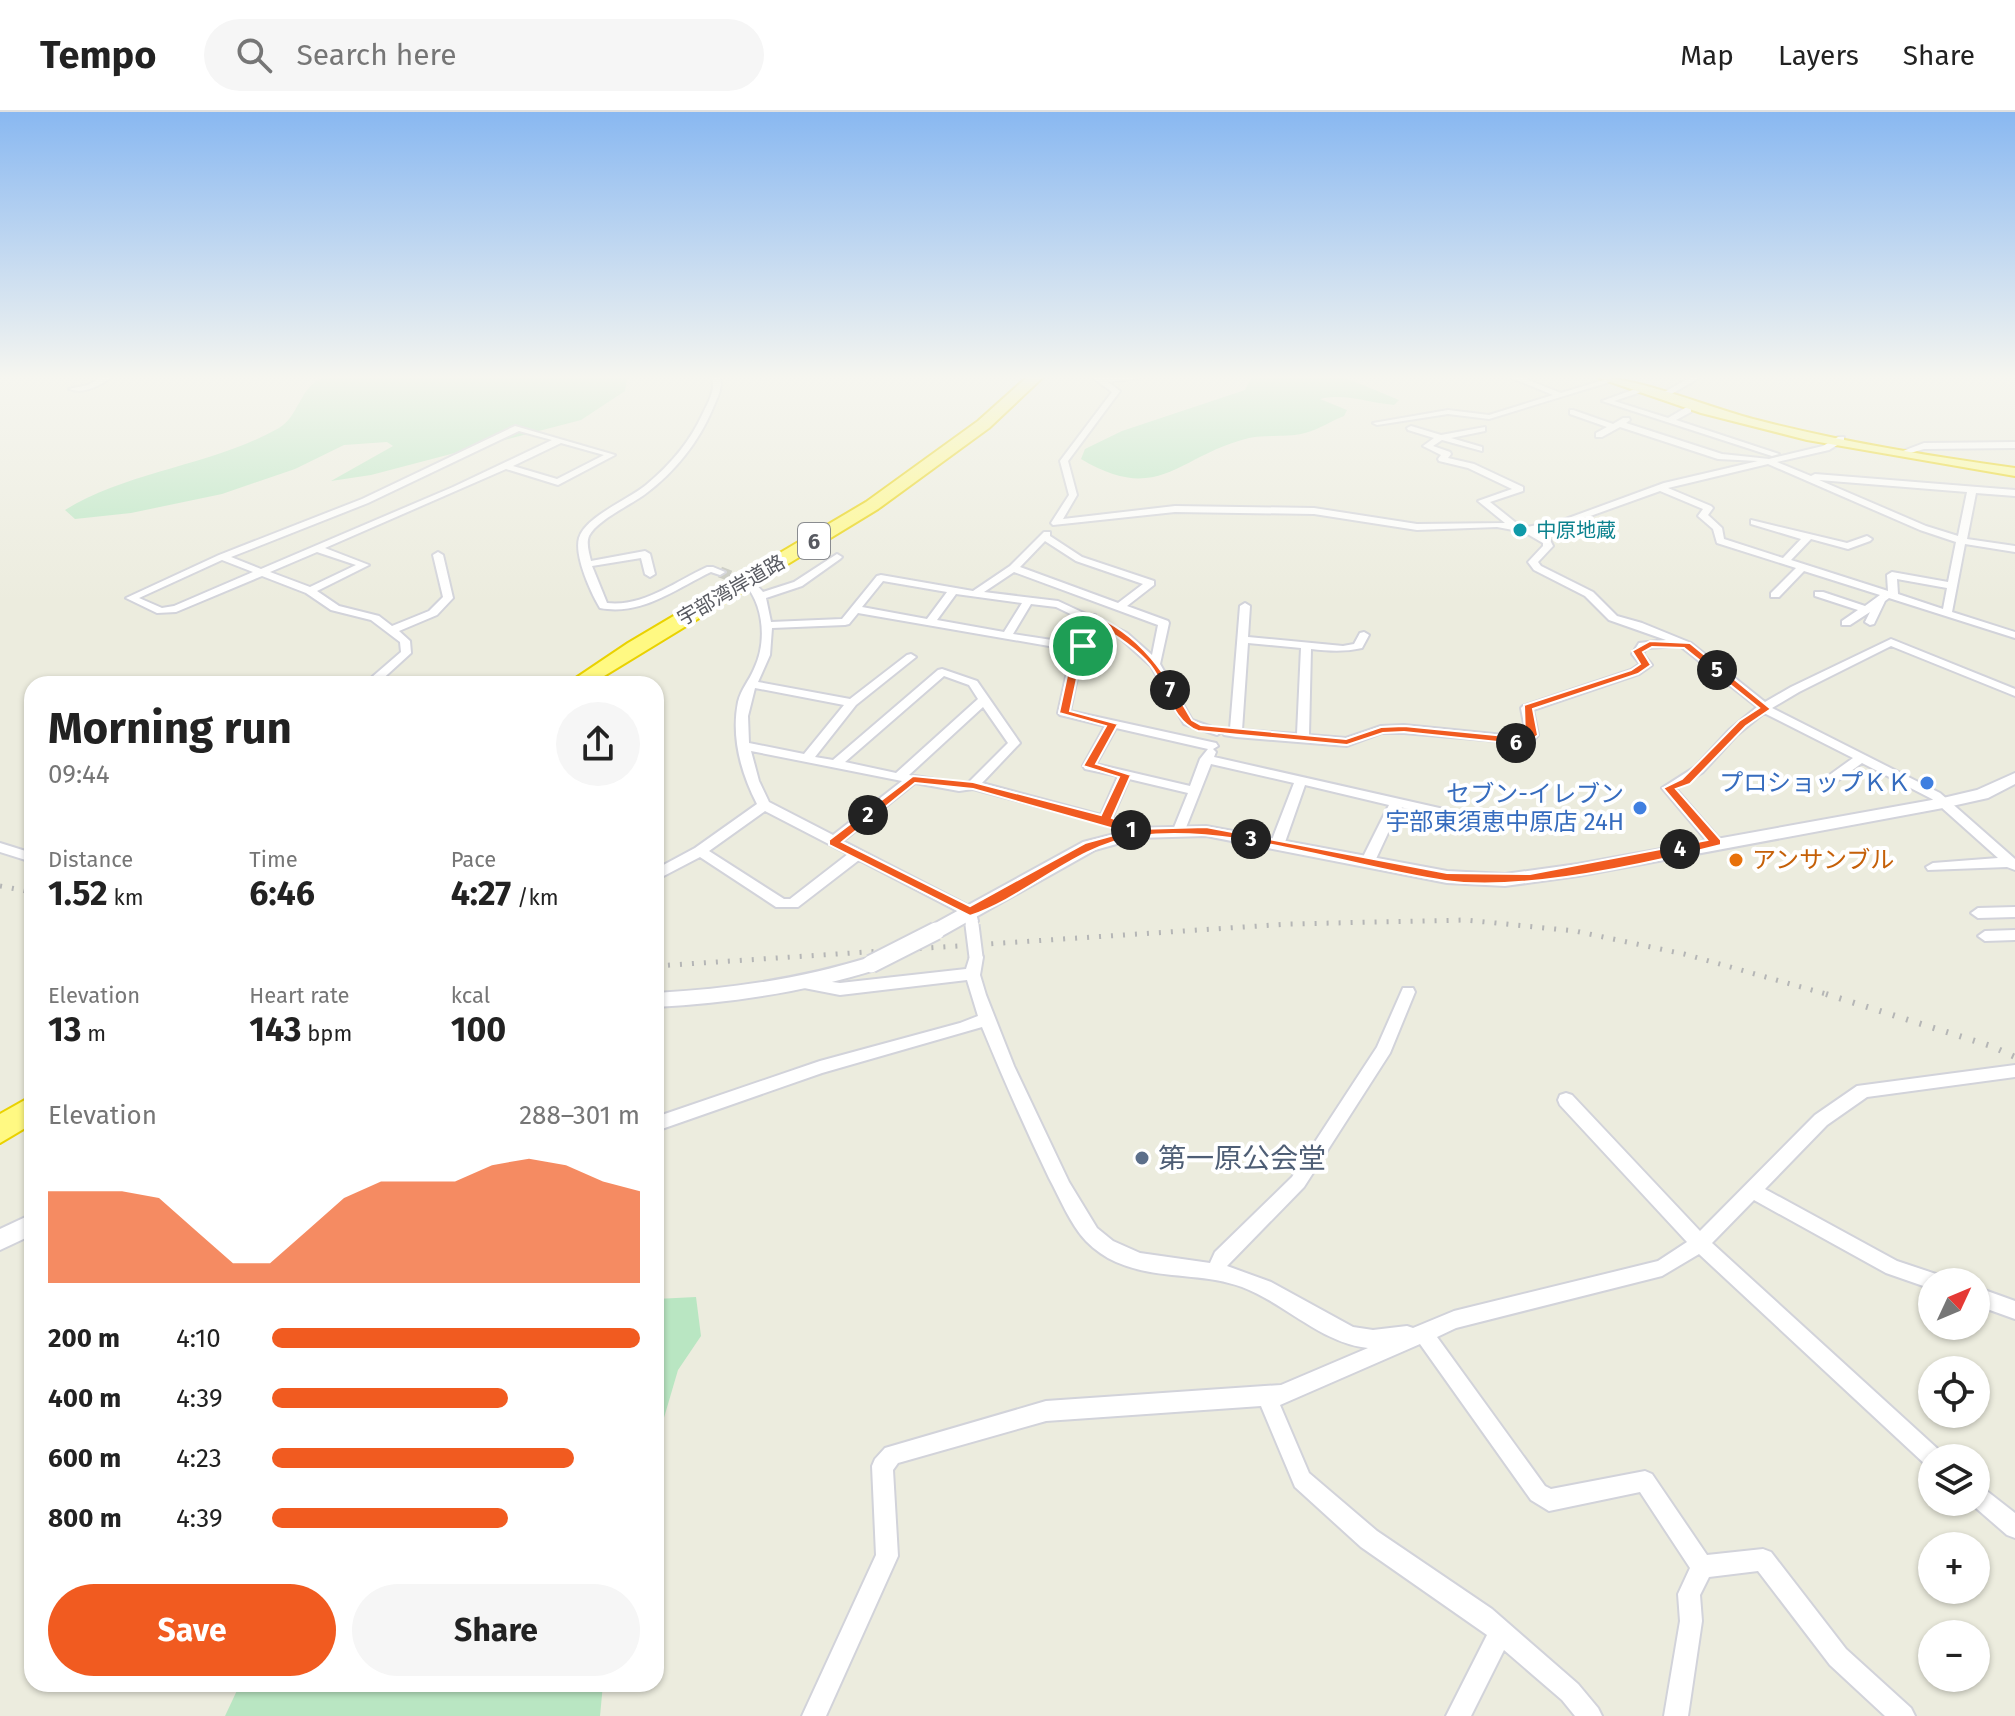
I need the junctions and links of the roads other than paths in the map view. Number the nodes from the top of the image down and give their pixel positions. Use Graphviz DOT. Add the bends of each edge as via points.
graph roads {
  1 [pos="468,453"];
  2 [pos="533,453"];
  3 [pos="604,453"];
  4 [pos="684,453"];
  5 [pos="950,453"];
  6 [pos="1070,453"];
  7 [pos="1444,453"];
  8 [pos="1707,453"];
  9 [pos="1770,453"];
  10 [pos="1803,453"];
  11 [pos="1914,453"];
  12 [pos="1918,453"];
  13 [pos="1787,458"];
  14 [pos="1770,463"];
  15 [pos="505,466"];
  16 [pos="2015,469"];
  17 [pos="421,476"];
  18 [pos="1803,476"];
  19 [pos="432,480"];
  20 [pos="444,485"];
  21 [pos="1661,488"];
  22 [pos="1972,488"];
  23 [pos="456,489"];
  24 [pos="2015,493"];
  25 [pos="1754,522"];
  26 [pos="1522,529"];
  27 [pos="1807,538"];
  28 [pos="1867,539"];
  29 [pos="1962,541"];
  30 [pos="315,548"];
  31 [pos="2015,549"];
  32 [pos="438,555"];
  33 [pos="222,557"];
  34 [pos="837,557"];
  35 [pos="1784,562"];
  36 [pos="588,564"];
  37 [pos="1013,568"];
  38 [pos="1802,568"];
  39 [pos="258,571"];
  40 [pos="720,572"];
  41 [pos="650,574"];
  42 [pos="749,583"];
  43 [pos="1953,586"];
  44 [pos="310,591"];
  45 [pos="953,591"];
  46 [pos="975,594"];
  47 [pos="1819,594"];
  48 [pos="1775,595"];
  49 [pos="761,596"];
  50 [pos="1887,597"];
  51 [pos="1028,601"];
  52 [pos="1121,606"];
  53 [pos="1245,606"];
  54 [pos="854,609"];
  55 [pos="1865,609"];
  56 [pos="1947,613"];
  57 [pos="1091,617"];
  58 [pos="930,622"];
  59 [pos="1870,622"];
  60 [pos="1846,623"];
  61 [pos="765,625"];
  62 [pos="392,630"];
  63 [pos="1007,635"];
  64 [pos="1364,635"];
  65 [pos="2015,635"];
  66 [pos="1245,640"];
  67 [pos="1683,643"];
  68 [pos="1306,646"];
  69 [pos="1078,648"];
  70 [pos="911,657"];
  71 [pos="1155,664"];
  72 [pos="379,676"];
  73 [pos="590,676"];
  74 [pos="751,684"];
  75 [pos="2015,693"];
  76 [pos="985,699"];
  77 [pos="852,703"];
  78 [pos="1766,709"];
  79 [pos="1112,724"];
  80 [pos="1217,731"];
  81 [pos="1236,733"];
  82 [pos="1303,737"];
  83 [pos="744,746"];
  84 [pos="1209,753"];
  85 [pos="1862,757"];
  86 [pos="807,759"];
  87 [pos="836,764"];
  88 [pos="1125,775"];
  89 [pos="906,778"];
  90 [pos="2015,778"];
  91 [pos="1832,779"];
  92 [pos="1301,780"];
  93 [pos="973,785"];
  94 [pos="1193,790"];
  95 [pos="1396,803"];
  96 [pos="1943,803"];
  97 [pos="764,805"];
  98 [pos="1457,816"];
  99 [pos="1105,820"];
  100 [pos="1179,830"];
  101 [pos="1138,833"];
  102 [pos="833,842"];
  103 [pos="1716,843"];
  104 [pos="1277,845"];
  105 [pos="0,847"];
  106 [pos="700,851"];
  107 [pos="24,855"];
  108 [pos="856,855"];
  109 [pos="1368,861"];
  110 [pos="2013,864"];
  111 [pos="1933,867"];
  112 [pos="664,871"];
  113 [pos="2015,912"];
  114 [pos="1978,913"];
  115 [pos="971,918"];
  116 [pos="2015,935"];
  117 [pos="1985,936"];
  118 [pos="974,966"];
  119 [pos="809,984"];
  120 [pos="1408,992"];
  121 [pos="664,1000"];
  122 [pos="986,1019"];
  123 [pos="2015,1071"];
  124 [pos="1566,1100"];
  125 [pos="24,1114"];
  126 [pos="664,1121"];
  127 [pos="0,1130"];
  128 [pos="1753,1191"];
  129 [pos="24,1228"];
  130 [pos="0,1240"];
  131 [pos="1700,1243"];
  132 [pos="1215,1272"];
  133 [pos="1918,1276"];
  134 [pos="1990,1301"];
  135 [pos="2015,1310"];
  136 [pos="1423,1333"];
  137 [pos="1267,1397"];
  138 [pos="1918,1444"];
  139 [pos="1990,1506"];
  140 [pos="2015,1527"];
  141 [pos="1702,1567"];
  142 [pos="1501,1632"];
  143 [pos="814,1716"];
  144 [pos="1458,1716"];
  145 [pos="1590,1716"];
  146 [pos="1676,1716"];
  147 [pos="1903,1716"];
  1 -- 17 [label="street"];
  2 -- 15 [label="street"];
  3 -- 15 [label="street" via="611,455 558,482"];
  4 -- 36 [label="street" via="584,536"];
  5 -- 73 [label="highway, 宇部湾岸道路 / 6"];
  6 -- 26 [label="street" via="1064,461 1073,495 1056,523 1219,509 1314,511 1440,528 1485,524"];
  7 -- 26 [label="street" via="1441,462 1471,466 1520,489 1483,501"];
  8 -- 14 [label="street"];
  9 -- 13 [label="street"];
  10 -- 13 [label="street"];
  11 -- 16 [label="highway"];
  12 -- 16 [label="highway"];
  13 -- 14 [label="street"];
  14 -- 18 [label="street"];
  14 -- 21 [label="street"];
  15 -- 23 [label="street"];
  17 -- 19 [label="street"];
  17 -- 33 [label="street"];
  18 -- 22 [label="street"];
  18 -- 29 [label="street"];
  20 -- 23 [label="street"];
  21 -- 26 [label="street" via="1577,518"];
  21 -- 35 [label="street" via="1708,508 1703,516 1717,528 1720,541"];
  22 -- 24 [label="street"];
  22 -- 29 [label="street"];
  23 -- 30 [label="street"];
  25 -- 27 [label="street"];
  26 -- 67 [label="street" via="1548,546 1533,562 1537,568 1589,594 1613,618"];
  27 -- 28 [label="street" via="1848,546"];
  27 -- 35 [label="street"];
  29 -- 31 [label="street"];
  29 -- 43 [label="street"];
  30 -- 39 [label="street"];
  30 -- 44 [label="street" via="364,565"];
  32 -- 62 [label="street" via="448,598 433,613"];
  33 -- 39 [label="street"];
  33 -- 39 [label="street" via="131,598 161,611 176,609"];
  34 -- 49 [label="street" via="798,584"];
  35 -- 38 [label="street"];
  36 -- 40 [label="street" via="596,595 604,606 615,608 641,604 710,569"];
  36 -- 41 [label="street" via="645,554"];
  37 -- 46 [label="street"];
  37 -- 52 [label="street"];
  37 -- 52 [label="street" via="1046,536 1079,559 1150,583"];
  38 -- 48 [label="street"];
  38 -- 50 [label="street"];
  39 -- 44 [label="street"];
  42 -- 49 [label="street"];
  43 -- 50 [label="street" via="1892,575"];
  43 -- 56 [label="street"];
  44 -- 62 [label="street" via="335,608 375,618"];
  45 -- 46 [label="street"];
  45 -- 54 [label="street" via="881,578"];
  45 -- 58 [label="street"];
  46 -- 51 [label="street"];
  47 -- 55 [label="street"];
  49 -- 61 [label="street"];
  50 -- 55 [label="street"];
  50 -- 56 [label="street"];
  50 -- 59 [label="street"];
  51 -- 57 [label="street" via="1058,604"];
  51 -- 63 [label="street"];
  52 -- 71 [label="street" via="1164,623"];
  53 -- 66 [label="street"];
  54 -- 58 [label="street"];
  54 -- 61 [label="street" via="845,622"];
  55 -- 60 [label="street"];
  56 -- 65 [label="street"];
  57 -- 69 [label="street"];
  57 -- 71 [label="street" via="1123,635"];
  58 -- 63 [label="street"];
  61 -- 74 [label="street" via="766,654"];
  62 -- 72 [label="street" via="405,641 406,653"];
  63 -- 69 [label="street"];
  64 -- 68 [label="street" via="1358,646 1343,649"];
  66 -- 68 [label="street"];
  66 -- 81 [label="street"];
  67 -- 78 [label="street"];
  67 -- 82 [label="street" via="1643,645 1637,654 1646,665 1635,672 1527,708 1532,735 1527,741 1404,729 1381,730 1347,742"];
  68 -- 82 [label="street"];
  69 -- 79 [label="street" via="1064,713"];
  70 -- 77 [label="street"];
  71 -- 80 [label="street" via="1188,722"];
  74 -- 77 [label="street"];
  74 -- 83 [label="street" via="744,704"];
  75 -- 78 [label="street" via="1891,642 1780,696"];
  76 -- 87 [label="street" via="973,683 942,672"];
  76 -- 89 [label="street"];
  76 -- 93 [label="street" via="1014,743"];
  77 -- 86 [label="street"];
  78 -- 85 [label="street"];
  78 -- 103 [label="street" via="1742,724 1686,781 1668,788"];
  79 -- 84 [label="street"];
  79 -- 88 [label="street" via="1089,766"];
  80 -- 81 [label="street"];
  80 -- 84 [label="street"];
  81 -- 82 [label="street"];
  83 -- 86 [label="street"];
  83 -- 97 [label="street" via="753,786"];
  84 -- 92 [label="street"];
  84 -- 94 [label="street"];
  85 -- 91 [label="street"];
  85 -- 96 [label="street"];
  86 -- 87 [label="street"];
  87 -- 89 [label="street"];
  88 -- 94 [label="street"];
  88 -- 99 [label="street"];
  89 -- 93 [label="street"];
  89 -- 102 [label="street"];
  90 -- 96 [label="street" via="1982,794"];
  92 -- 95 [label="street"];
  92 -- 104 [label="street"];
  93 -- 99 [label="street"];
  94 -- 100 [label="street"];
  95 -- 98 [label="street"];
  95 -- 109 [label="street"];
  96 -- 103 [label="street"];
  96 -- 110 [label="street"];
  97 -- 102 [label="street"];
  97 -- 106 [label="street"];
  99 -- 101 [label="street"];
  100 -- 101 [label="street"];
  100 -- 104 [label="street"];
  101 -- 115 [label="street" via="1089,846"];
  102 -- 108 [label="street"];
  103 -- 109 [label="street" via="1505,880 1447,877"];
  104 -- 109 [label="street"];
  105 -- 107 [label="street"];
  106 -- 108 [label="street" via="781,904 793,904"];
  106 -- 112 [label="street"];
  108 -- 115 [label="street"];
  110 -- 111 [label="street"];
  113 -- 114 [label="street"];
  115 -- 118 [label="street, bridge"];
  115 -- 119 [label="street, bridge" via="871,964"];
  116 -- 117 [label="street"];
  118 -- 119 [label="street" via="840,989"];
  118 -- 122 [label="street"];
  119 -- 121 [label="street" via="723,998"];
  120 -- 132 [label="street" via="1384,1049 1298,1182 1221,1258"];
  122 -- 126 [label="street" via="820,1067"];
  122 -- 132 [label="street" via="1069,1201 1091,1234 1122,1257 1152,1267"];
  123 -- 128 [label="street" via="1863,1091 1821,1120"];
  124 -- 131 [label="street"];
  125 -- 127 [label="highway"];
  128 -- 131 [label="street"];
  128 -- 133 [label="street"];
  129 -- 130 [label="street"];
  131 -- 136 [label="street" via="1662,1268 1529,1298"];
  131 -- 138 [label="street"];
  132 -- 136 [label="street" via="1256,1284 1353,1336 1375,1340"];
  134 -- 135 [label="street"];
  136 -- 137 [label="street"];
  136 -- 141 [label="street" via="1538,1493 1549,1500 1645,1481"];
  137 -- 142 [label="street" via="1302,1480 1369,1539"];
  137 -- 143 [label="street" via="1046,1411 892,1455 882,1466 887,1556"];
  139 -- 140 [label="street"];
  141 -- 146 [label="street" via="1689,1594 1691,1621"];
  141 -- 147 [label="street" via="1763,1560 1838,1657"];
  142 -- 144 [label="street"];
  142 -- 145 [label="street"];
}
